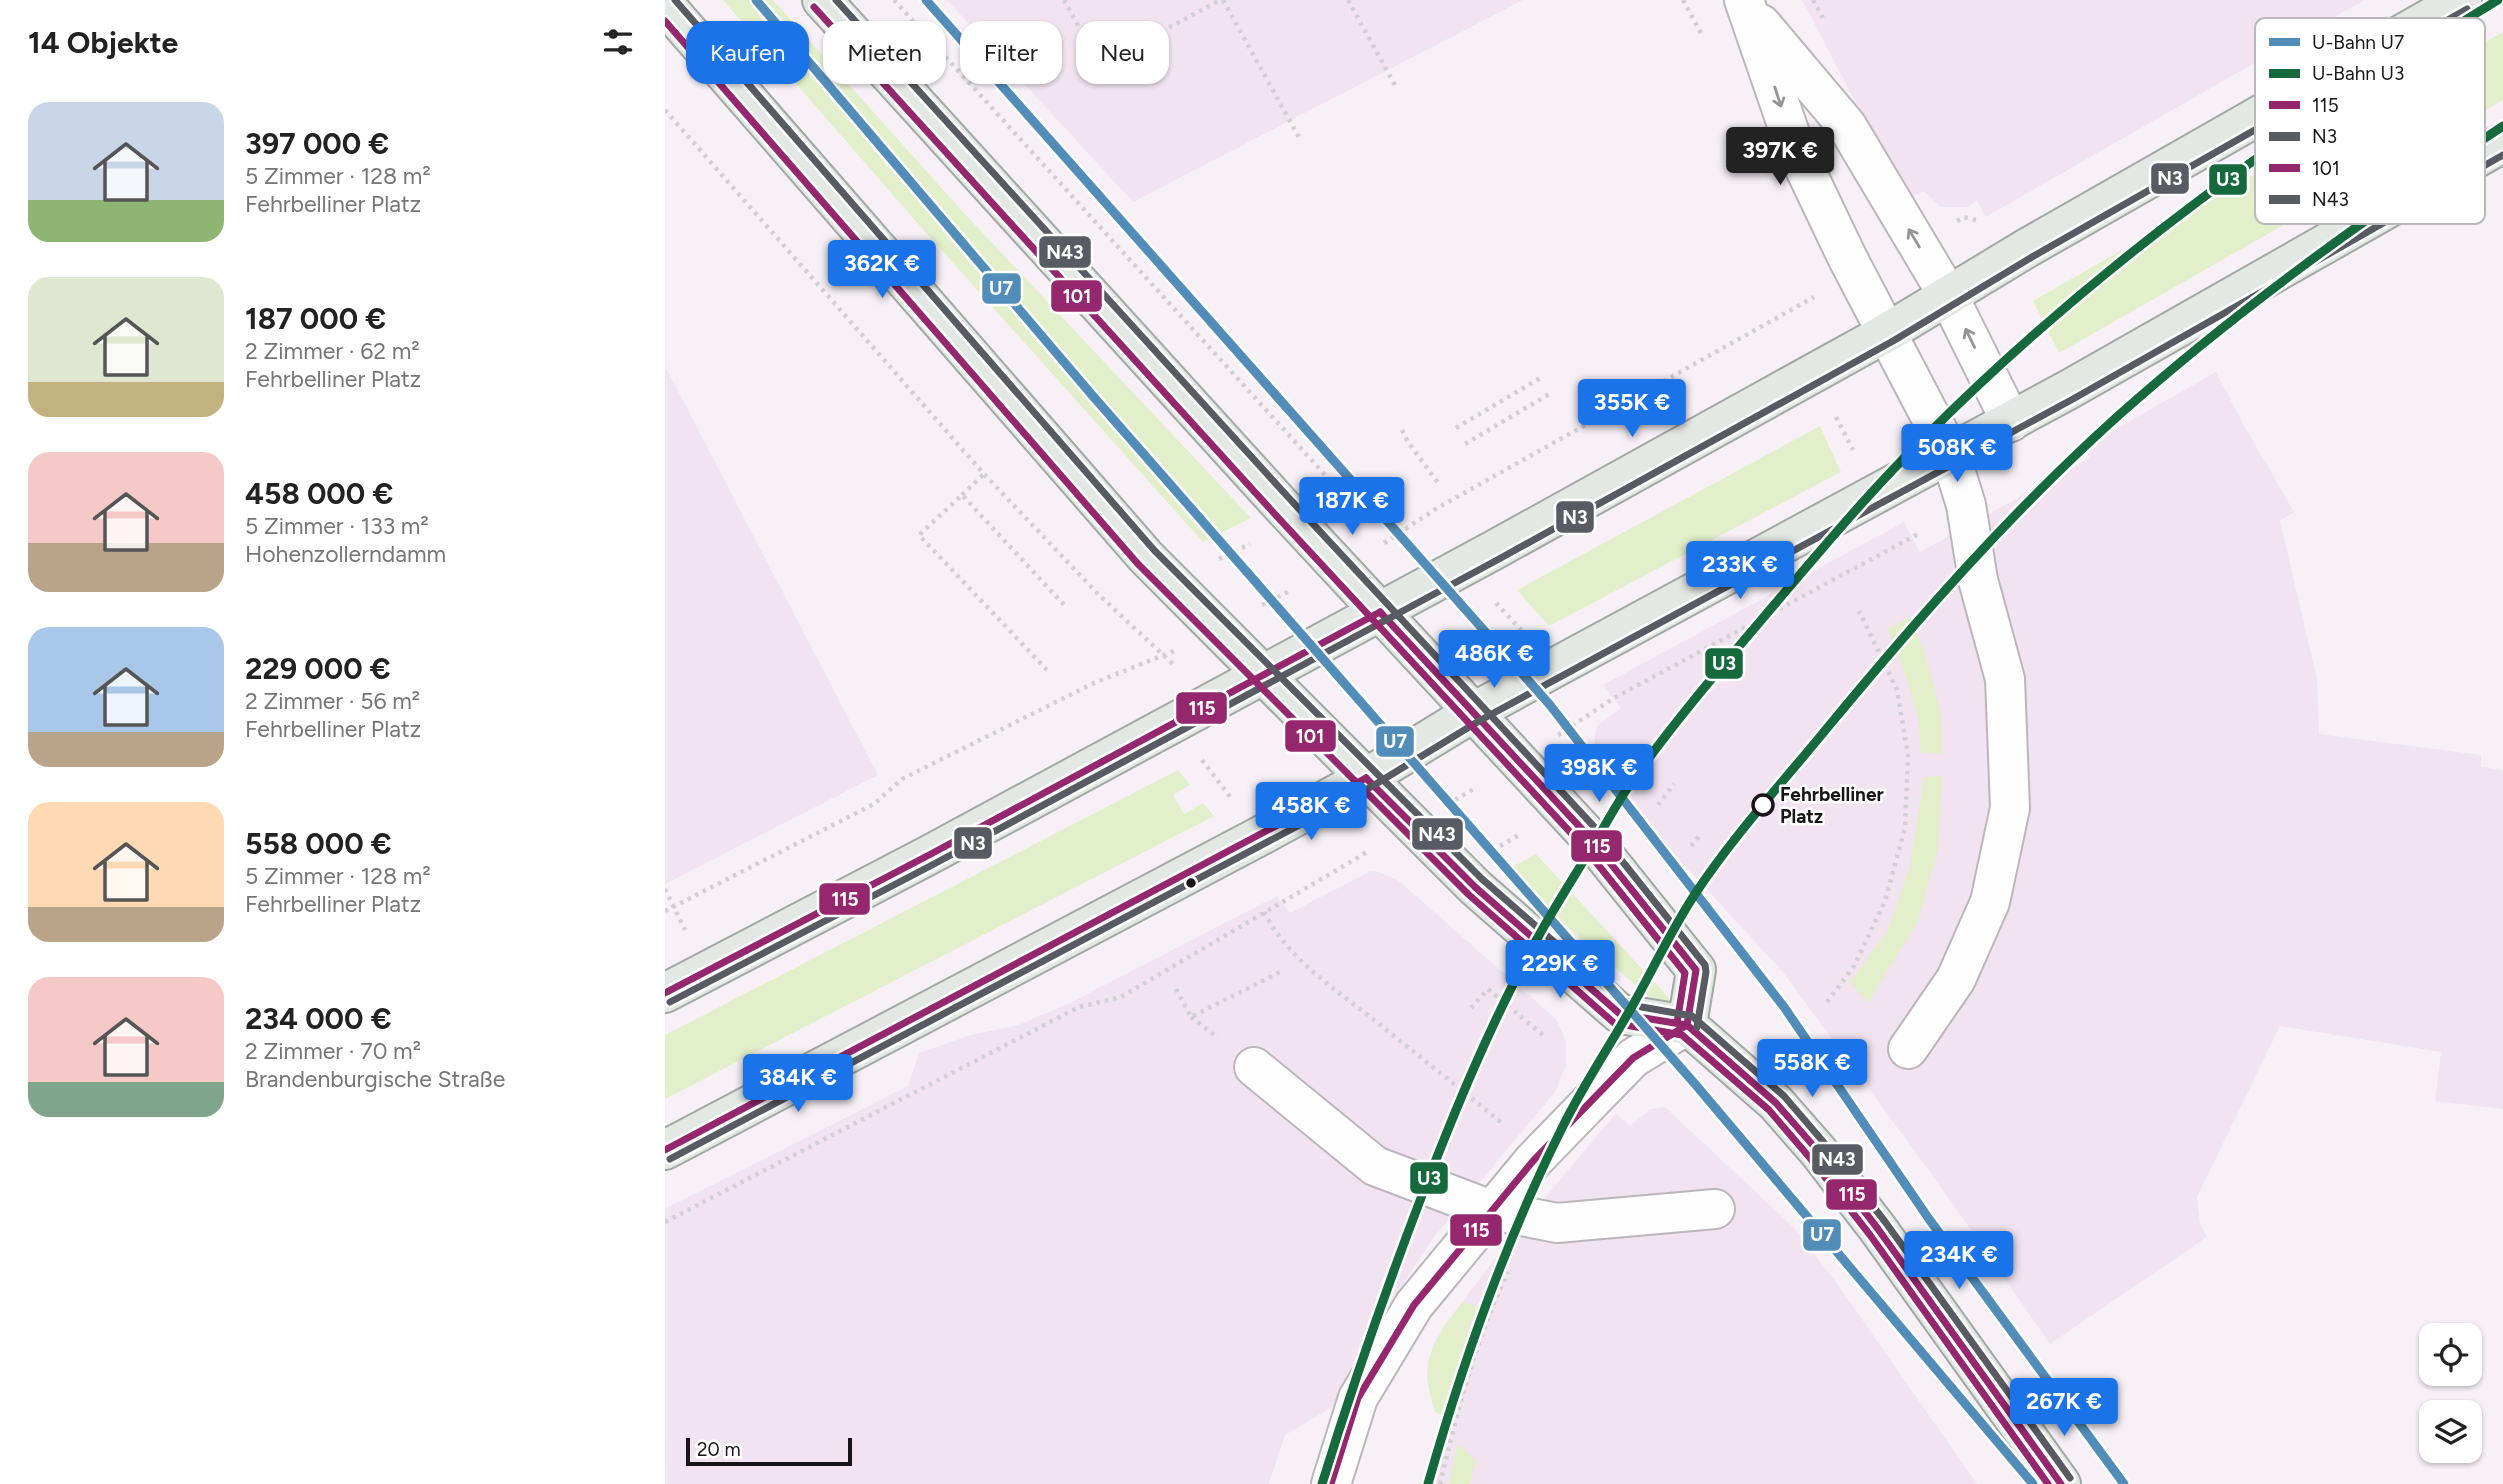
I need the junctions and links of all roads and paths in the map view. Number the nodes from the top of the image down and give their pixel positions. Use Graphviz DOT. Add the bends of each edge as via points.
graph roads {
  1 [pos="822,0"];
  2 [pos="894,0"];
  3 [pos="1064,0"];
  4 [pos="1222,0"];
  5 [pos="1348,0"];
  6 [pos="2462,0"];
  7 [pos="1746,4"];
  8 [pos="665,5"];
  9 [pos="2430,18"];
  10 [pos="1397,89"];
  11 [pos="665,110"];
  12 [pos="2255,118"];
  13 [pos="1301,141"];
  14 [pos="2503,143"];
  15 [pos="2485,153"];
  16 [pos="2360,224"];
  17 [pos="1949,296"];
  18 [pos="1769,322"];
  19 [pos="1888,332"];
  20 [pos="1542,377"];
  21 [pos="1551,393"];
  22 [pos="1836,416"];
  23 [pos="2011,422"];
  24 [pos="1456,428"];
  25 [pos="1402,430"];
  26 [pos="1465,444"];
  27 [pos="1853,451"];
  28 [pos="1950,454"];
  29 [pos="986,473"];
  30 [pos="1327,477"];
  31 [pos="1438,483"];
  32 [pos="962,495"];
  33 [pos="1912,538"];
  34 [pos="1255,541"];
  35 [pos="1219,559"];
  36 [pos="1338,566"];
  37 [pos="1098,594"];
  38 [pos="1495,602"];
  39 [pos="1067,608"];
  40 [pos="1859,611"];
  41 [pos="1380,612"];
  42 [pos="1217,628"];
  43 [pos="1529,638"];
  44 [pos="1047,670"];
  45 [pos="1264,674"];
  46 [pos="1614,698"];
  47 [pos="1474,712"];
  48 [pos="1200,758"];
  49 [pos="1366,778"];
  50 [pos="1674,784"];
  51 [pos="1235,804"];
  52 [pos="1658,805"];
  53 [pos="1701,834"];
  54 [pos="1691,846"];
  55 [pos="1282,902"];
  56 [pos="665,911"];
  57 [pos="1264,912"];
  58 [pos="1280,972"];
  59 [pos="1176,989"];
  60 [pos="665,993"];
  61 [pos="1827,1002"];
  62 [pos="1471,1008"];
  63 [pos="1687,1025"];
  64 [pos="1545,1037"];
  65 [pos="1908,1049"];
  66 [pos="1254,1068"];
  67 [pos="1509,1129"];
  68 [pos="665,1150"];
  69 [pos="1715,1209"];
  70 [pos="1491,1210"];
  71 [pos="665,1222"];
  72 [pos="1546,1222"];
  73 [pos="1331,1484"];
  74 [pos="1440,1484"];
  75 [pos="2061,1484"];
  1 -- 36 [label="main road"];
  2 -- 30 [label="path"];
  3 -- 4 [label="path" via="1100,65"];
  4 -- 13 [label="path"];
  5 -- 10 [label="path"];
  6 -- 9 [label="main road"];
  17 -- 7 [label="street, one-way" via="1847,126"];
  7 -- 19 [label="street, one-way" via="1795,148"];
  8 -- 42 [label="main road" via="1146,557"];
  11 -- 29 [label="path"];
  12 -- 17 [label="main road"];
  14 -- 15 [label="main road"];
  16 -- 23 [label="main road"];
  17 -- 19 [label="main road"];
  23 -- 17 [label="street, one-way"];
  18 -- 36 [label="path"];
  19 -- 28 [label="street"];
  19 -- 41 [label="main road"];
  20 -- 24 [label="path"];
  21 -- 26 [label="path"];
  22 -- 27 [label="path"];
  23 -- 28 [label="main road"];
  25 -- 31 [label="path"];
  28 -- 47 [label="main road"];
  28 -- 65 [label="street" via="2005,679 2010,808 1990,902 1956,979"];
  29 -- 32 [label="path"];
  29 -- 37 [label="path"];
  32 -- 39 [label="path"];
  32 -- 44 [label="path" via="919,535"];
  33 -- 46 [label="path"];
  34 -- 35 [label="path"];
  36 -- 41 [label="main road"];
  36 -- 42 [label="path"];
  38 -- 43 [label="path"];
  40 -- 61 [label="path" via="1896,690 1908,755 1905,828 1885,901 1854,966"];
  41 -- 45 [label="main road"];
  41 -- 47 [label="main road"];
  42 -- 45 [label="main road"];
  42 -- 56 [label="path" via="1165,656 1094,683 902,779 874,804"];
  45 -- 49 [label="main road"];
  45 -- 60 [label="main road"];
  47 -- 49 [label="main road"];
  47 -- 63 [label="main road" via="1591,839 1696,970"];
  48 -- 51 [label="path"];
  49 -- 63 [label="main road" via="1475,887 1620,1014"];
  49 -- 68 [label="main road"];
  50 -- 52 [label="path"];
  53 -- 54 [label="path"];
  55 -- 57 [label="path"];
  57 -- 67 [label="path" via="1289,950 1319,977"];
  57 -- 71 [label="path" via="1121,997 1079,1007"];
  58 -- 59 [label="path" via="1191,1017"];
  62 -- 64 [label="path" via="1488,989"];
  63 -- 70 [label="street" via="1633,1058"];
  63 -- 75 [label="main road" via="1776,1104 1818,1151"];
  66 -- 70 [label="street" via="1375,1166"];
  69 -- 72 [label="street"];
  70 -- 72 [label="street"];
  70 -- 73 [label="street" via="1414,1305 1358,1398"];
  72 -- 74 [label="path" via="1508,1272 1493,1306 1475,1354"];
}
